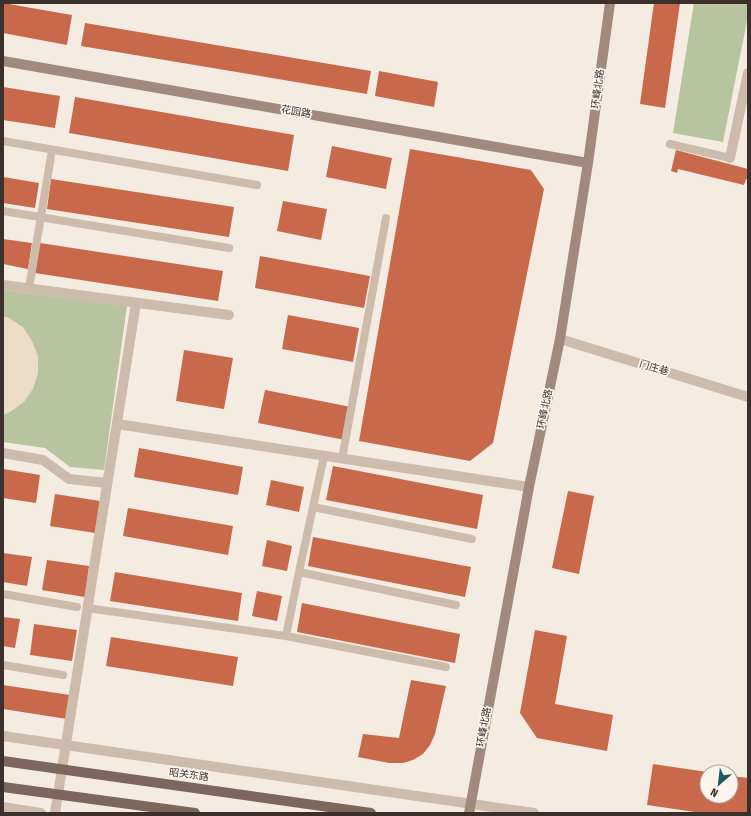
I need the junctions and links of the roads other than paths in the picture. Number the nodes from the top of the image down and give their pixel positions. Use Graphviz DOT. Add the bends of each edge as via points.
graph roads {
  1 [pos="610,3"];
  2 [pos="3,61"];
  3 [pos="748,73"];
  4 [pos="3,141"];
  5 [pos="670,144"];
  6 [pos="52,150"];
  7 [pos="730,158"];
  8 [pos="588,163"];
  9 [pos="257,185"];
  10 [pos="3,211"];
  11 [pos="41,217"];
  12 [pos="386,218"];
  13 [pos="229,248"];
  14 [pos="3,285"];
  15 [pos="29,288"];
  16 [pos="136,303"];
  17 [pos="229,315"];
  18 [pos="560,339"];
  19 [pos="748,397"];
  20 [pos="117,424"];
  21 [pos="3,454"];
  22 [pos="324,456"];
  23 [pos="342,459"];
  24 [pos="107,483"];
  25 [pos="529,487"];
  26 [pos="313,507"];
  27 [pos="472,539"];
  28 [pos="298,572"];
  29 [pos="3,594"];
  30 [pos="456,605"];
  31 [pos="77,606"];
  32 [pos="87,608"];
  33 [pos="286,636"];
  34 [pos="3,666"];
  35 [pos="446,667"];
  36 [pos="63,675"];
  37 [pos="3,736"];
  38 [pos="66,745"];
  39 [pos="3,761"];
  40 [pos="62,770"];
  41 [pos="3,788"];
  42 [pos="58,795"];
  43 [pos="3,807"];
  44 [pos="470,808"];
  45 [pos="41,813"];
  46 [pos="54,813"];
  47 [pos="195,813"];
  48 [pos="371,813"];
  49 [pos="534,813"];
  1 -- 8 [label="main road, 环峰北路"];
  2 -- 8 [label="main road, 花园路"];
  3 -- 7 [label="street"];
  4 -- 6 [label="lane"];
  5 -- 7 [label="lane"];
  6 -- 9 [label="lane"];
  6 -- 11 [label="lane"];
  8 -- 18 [label="main road, 环峰北路"];
  10 -- 11 [label="lane"];
  11 -- 13 [label="lane"];
  11 -- 15 [label="lane"];
  12 -- 23 [label="lane"];
  14 -- 15 [label="street"];
  15 -- 16 [label="street"];
  16 -- 17 [label="street"];
  16 -- 20 [label="street"];
  18 -- 19 [label="street, 门庄巷"];
  18 -- 25 [label="main road, 环峰北路"];
  20 -- 22 [label="street"];
  20 -- 24 [label="street"];
  21 -- 24 [label="street" via="43,460 69,479"];
  22 -- 23 [label="street"];
  22 -- 26 [label="lane"];
  23 -- 25 [label="street"];
  24 -- 32 [label="street"];
  25 -- 44 [label="main road, 环峰北路"];
  26 -- 27 [label="lane"];
  26 -- 28 [label="lane"];
  28 -- 30 [label="lane"];
  28 -- 33 [label="lane"];
  29 -- 31 [label="lane"];
  32 -- 33 [label="lane"];
  32 -- 38 [label="street"];
  33 -- 35 [label="lane"];
  34 -- 36 [label="lane"];
  37 -- 38 [label="street"];
  38 -- 40 [label="street"];
  38 -- 44 [label="street"];
  39 -- 40 [label="main road, 昭关东路"];
  40 -- 42 [label="street"];
  40 -- 48 [label="main road, 昭关东路"];
  41 -- 42 [label="main road"];
  42 -- 46 [label="street"];
  42 -- 47 [label="main road"];
  43 -- 45 [label="street"];
  44 -- 49 [label="street"];
}
